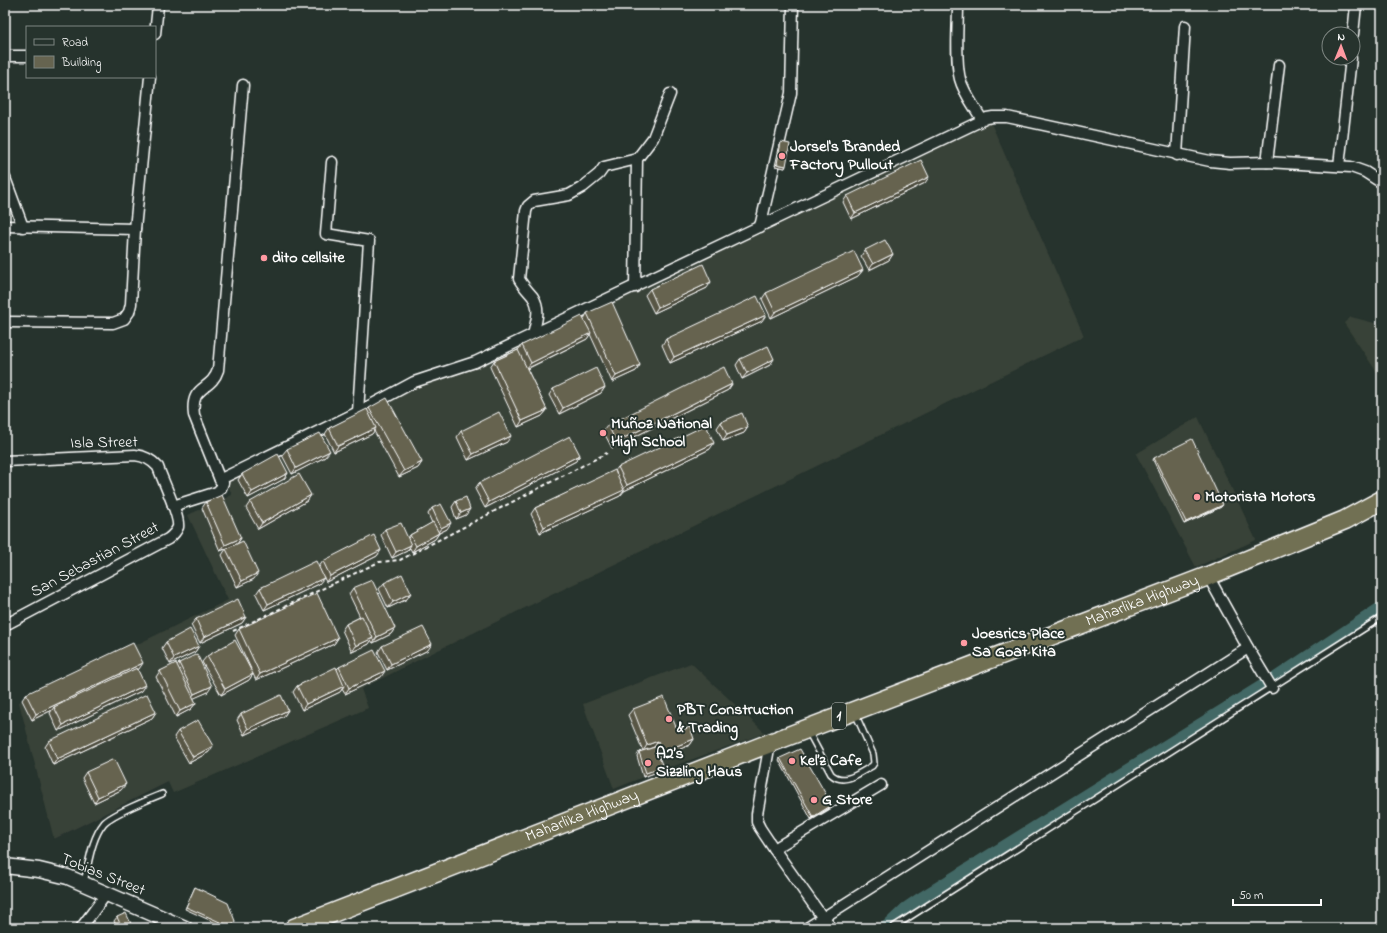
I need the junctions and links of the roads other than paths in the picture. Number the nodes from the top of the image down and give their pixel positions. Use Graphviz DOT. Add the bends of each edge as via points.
graph roads {
  1 [pos="793,5"];
  2 [pos="958,5"];
  3 [pos="1356,5"];
  4 [pos="158,6"];
  5 [pos="156,26"];
  6 [pos="1185,26"];
  7 [pos="1354,26"];
  8 [pos="5,56"];
  9 [pos="26,56"];
  10 [pos="1279,65"];
  11 [pos="1349,66"];
  12 [pos="150,78"];
  13 [pos="243,85"];
  14 [pos="670,94"];
  15 [pos="982,120"];
  16 [pos="1177,155"];
  17 [pos="637,160"];
  18 [pos="332,162"];
  19 [pos="1267,162"];
  20 [pos="1340,166"];
  21 [pos="5,178"];
  22 [pos="1382,183"];
  23 [pos="5,226"];
  24 [pos="23,227"];
  25 [pos="760,227"];
  26 [pos="135,229"];
  27 [pos="634,287"];
  28 [pos="5,322"];
  29 [pos="533,335"];
  30 [pos="358,412"];
  31 [pos="5,461"];
  32 [pos="220,480"];
  33 [pos="1382,500"];
  34 [pos="173,506"];
  35 [pos="1208,576"];
  36 [pos="1382,617"];
  37 [pos="5,625"];
  38 [pos="1248,648"];
  39 [pos="1272,688"];
  40 [pos="854,710"];
  41 [pos="807,728"];
  42 [pos="770,743"];
  43 [pos="881,785"];
  44 [pos="162,794"];
  45 [pos="774,849"];
  46 [pos="5,866"];
  47 [pos="84,883"];
  48 [pos="107,893"];
  49 [pos="823,918"];
  50 [pos="81,928"];
  51 [pos="185,928"];
  52 [pos="294,928"];
  53 [pos="807,928"];
  54 [pos="832,928"];
  55 [pos="892,928"];
  1 -- 25 [label="street" via="791,93"];
  2 -- 15 [label="street" via="960,79"];
  3 -- 7 [label="street"];
  4 -- 5 [label="street"];
  6 -- 16 [label="street"];
  8 -- 9 [label="street"];
  10 -- 19 [label="street"];
  11 -- 20 [label="street"];
  12 -- 26 [label="street"];
  13 -- 32 [label="street" via="218,370 213,379 197,392 193,401 194,415"];
  14 -- 17 [label="street" via="653,138"];
  15 -- 16 [label="street" via="993,116 1007,117"];
  15 -- 25 [label="street"];
  16 -- 19 [label="street" via="1220,163"];
  17 -- 27 [label="street"];
  17 -- 29 [label="street" via="604,167 583,187 569,195 534,201 528,206 519,279 538,308"];
  18 -- 30 [label="street" via="326,234 369,241"];
  19 -- 20 [label="street"];
  20 -- 22 [label="street" via="1362,171"];
  21 -- 24 [label="street"];
  23 -- 24 [label="street"];
  24 -- 26 [label="street"];
  25 -- 27 [label="street"];
  26 -- 28 [label="street" via="131,304 124,319 113,324"];
  27 -- 29 [label="street"];
  29 -- 30 [label="street" via="475,362 414,382"];
  30 -- 32 [label="street"];
  31 -- 34 [label="street, Isla Street" via="143,456 157,466"];
  32 -- 34 [label="street" via="223,485 217,492"];
  33 -- 35 [label="highway, Maharlika Highway / 1" via="1345,520"];
  34 -- 37 [label="street, San Sebastian Street" via="178,527 168,539"];
  35 -- 38 [label="street"];
  35 -- 40 [label="highway, Maharlika Highway / 1"];
  36 -- 39 [label="lane"];
  38 -- 39 [label="street"];
  38 -- 49 [label="street"];
  39 -- 55 [label="lane"];
  40 -- 41 [label="highway, Maharlika Highway / 1"];
  40 -- 41 [label="lane" via="873,754 874,763 844,780 831,774"];
  41 -- 42 [label="highway, Maharlika Highway / 1"];
  42 -- 45 [label="street" via="757,822"];
  42 -- 52 [label="highway, Maharlika Highway / 1"];
  43 -- 45 [label="street"];
  44 -- 47 [label="lane" via="111,817 104,823 93,848"];
  45 -- 49 [label="street"];
  46 -- 47 [label="main road, Tobias Street" via="54,873"];
  47 -- 48 [label="main road, Tobias Street"];
  48 -- 50 [label="street"];
  48 -- 51 [label="main road, Tobias Street"];
  49 -- 53 [label="street"];
  49 -- 54 [label="street"];
}
